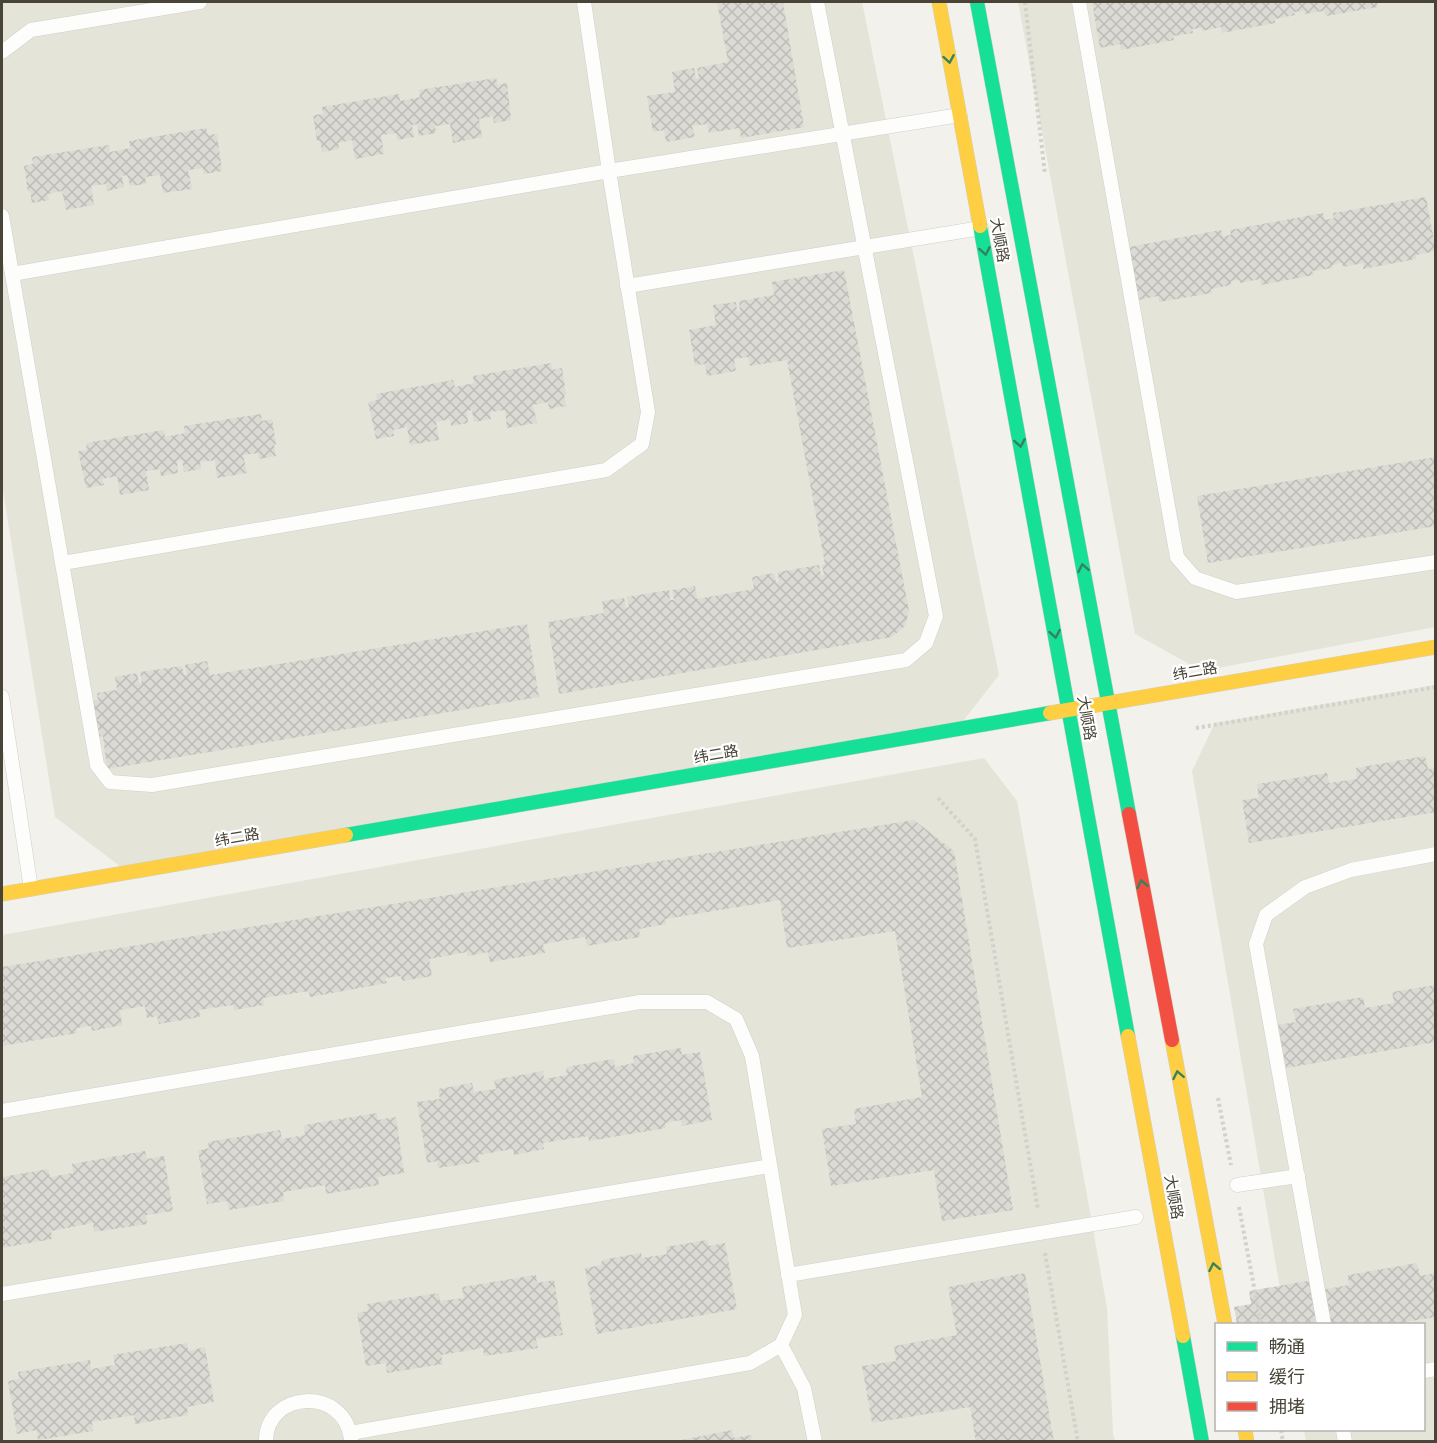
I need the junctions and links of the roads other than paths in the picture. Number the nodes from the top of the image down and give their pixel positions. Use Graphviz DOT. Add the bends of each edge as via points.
graph roads {
  1 [pos="200,2"];
  2 [pos="584,2"];
  3 [pos="817,2"];
  4 [pos="939,2"];
  5 [pos="977,2"];
  6 [pos="1079,2"];
  7 [pos="2,51"];
  8 [pos="960,115"];
  9 [pos="842,134"];
  10 [pos="609,171"];
  11 [pos="2,216"];
  12 [pos="981,228"];
  13 [pos="865,247"];
  14 [pos="12,274"];
  15 [pos="627,286"];
  16 [pos="1436,562"];
  17 [pos="63,563"];
  18 [pos="1436,647"];
  19 [pos="2,697"];
  20 [pos="1108,702"];
  21 [pos="1069,710"];
  22 [pos="1436,854"];
  23 [pos="31,889"];
  24 [pos="2,894"];
  25 [pos="2,1111"];
  26 [pos="770,1167"];
  27 [pos="1298,1176"];
  28 [pos="1237,1185"];
  29 [pos="1136,1217"];
  30 [pos="788,1275"];
  31 [pos="2,1294"];
  32 [pos="1225,1323"];
  33 [pos="1324,1323"];
  34 [pos="781,1345"];
  35 [pos="350,1437"];
  36 [pos="266,1442"];
  37 [pos="815,1442"];
  38 [pos="1202,1442"];
  1 -- 7 [label="lane" via="31,30"];
  2 -- 10 [label="lane"];
  3 -- 9 [label="lane"];
  4 -- 8 [label="street, 大顺路, one-way"];
  20 -- 5 [label="street, 大顺路, one-way"];
  6 -- 16 [label="lane" via="1177,558 1195,578 1236,592"];
  8 -- 9 [label="lane"];
  8 -- 12 [label="street, 大顺路"];
  9 -- 10 [label="lane"];
  9 -- 13 [label="lane"];
  10 -- 14 [label="lane"];
  10 -- 15 [label="lane"];
  11 -- 14 [label="lane"];
  12 -- 13 [label="lane"];
  12 -- 21 [label="street, 大顺路, one-way"];
  13 -- 15 [label="lane"];
  13 -- 17 [label="lane" via="936,616 926,643 906,660 152,785 110,782 97,765"];
  14 -- 17 [label="lane"];
  15 -- 17 [label="lane" via="648,412 642,444 606,471"];
  18 -- 20 [label="street, 纬二路"];
  19 -- 23 [label="lane"];
  20 -- 21 [label="street, 纬二路"];
  32 -- 20 [label="street, 大顺路, one-way"];
  21 -- 23 [label="street, 纬二路"];
  21 -- 38 [label="street, 大顺路"];
  22 -- 27 [label="lane" via="1351,870 1305,887 1266,915 1256,944"];
  23 -- 24 [label="street, 纬二路"];
  25 -- 26 [label="lane" via="640,1002 707,1002 736,1019 752,1056"];
  26 -- 30 [label="lane"];
  26 -- 31 [label="lane"];
  27 -- 28 [label="lane"];
  27 -- 33 [label="lane"];
  29 -- 30 [label="lane"];
  30 -- 34 [label="lane" via="795,1315"];
  34 -- 35 [label="lane" via="750,1363"];
  34 -- 37 [label="lane" via="804,1388"];
  35 -- 36 [label="lane" via="349,1427 338,1411 322,1402 303,1400 285,1406 272,1420"];
}
